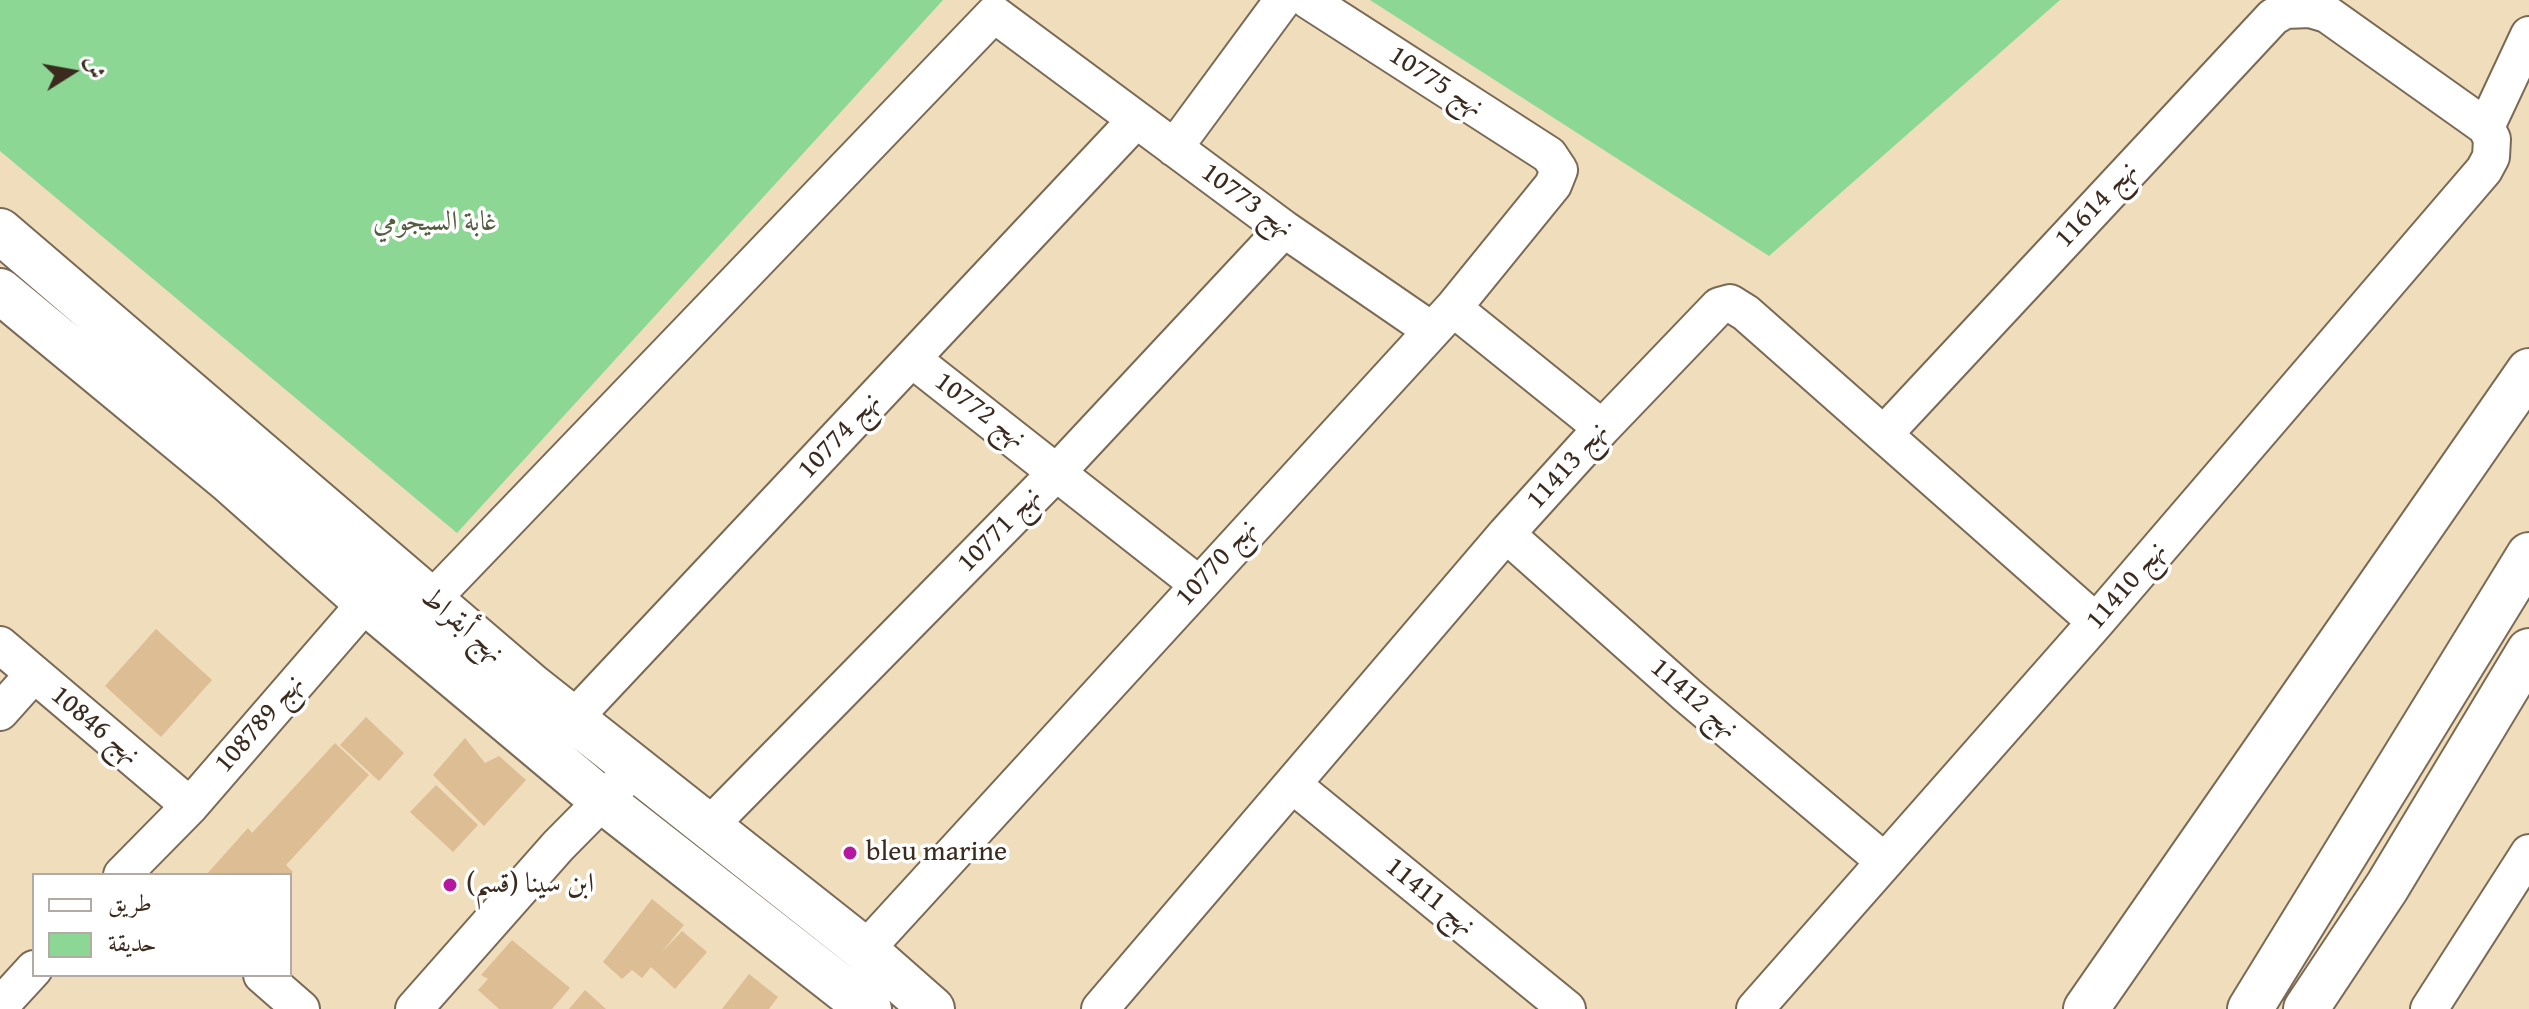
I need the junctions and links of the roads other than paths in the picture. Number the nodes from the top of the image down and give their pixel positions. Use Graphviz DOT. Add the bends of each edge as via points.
graph roads {
  1 [pos="1283,0"];
  2 [pos="1308,0"];
  3 [pos="1000,7"];
  4 [pos="2330,7"];
  5 [pos="2529,35"];
  6 [pos="1136,120"];
  7 [pos="2489,142"];
  8 [pos="1174,148"];
  9 [pos="1559,170"];
  10 [pos="1284,229"];
  11 [pos="0,231"];
  12 [pos="0,291"];
  13 [pos="1442,319"];
  14 [pos="912,359"];
  15 [pos="2529,371"];
  16 [pos="1602,428"];
  17 [pos="1884,434"];
  18 [pos="1058,471"];
  19 [pos="1506,534"];
  20 [pos="2529,555"];
  21 [pos="394,569"];
  22 [pos="1198,584"];
  23 [pos="432,599"];
  24 [pos="366,602"];
  25 [pos="2096,622"];
  26 [pos="0,645"];
  27 [pos="2529,651"];
  28 [pos="34,674"];
  29 [pos="0,712"];
  30 [pos="574,717"];
  31 [pos="543,752"];
  32 [pos="636,767"];
  33 [pos="1293,785"];
  34 [pos="602,800"];
  35 [pos="190,806"];
  36 [pos="709,826"];
  37 [pos="2529,853"];
  38 [pos="1884,861"];
  39 [pos="135,871"];
  40 [pos="810,934"];
  41 [pos="865,950"];
  42 [pos="32,971"];
  43 [pos="264,977"];
  44 [pos="0,1006"];
  45 [pos="422,1006"];
  46 [pos="301,1009"];
  47 [pos="869,1009"];
  48 [pos="932,1009"];
  49 [pos="1100,1009"];
  50 [pos="1567,1009"];
  51 [pos="1755,1009"];
  52 [pos="2086,1009"];
  53 [pos="2250,1009"];
  54 [pos="2306,1009"];
  55 [pos="2429,1009"];
  1 -- 8 [label="street"];
  2 -- 9 [label="street, نهج 10775" via="1549,155"];
  3 -- 6 [label="street, نهج 10773" via="1067,68"];
  3 -- 23 [label="street"];
  4 -- 7 [label="street, نهج 11614"];
  4 -- 17 [label="street, نهج 11614" via="2273,17"];
  5 -- 7 [label="street"];
  6 -- 8 [label="street, نهج 10773"];
  6 -- 14 [label="street, نهج 10774"];
  7 -- 25 [label="street, نهج 11410"];
  8 -- 10 [label="street, نهج 10773"];
  9 -- 13 [label="street, نهج 10770" via="1553,185"];
  10 -- 13 [label="street, نهج 10773"];
  10 -- 18 [label="street, نهج 10771"];
  11 -- 21 [label="main road, نهج أبقراط"];
  12 -- 24 [label="main road, نهج أبقراط" via="230,481"];
  13 -- 16 [label="street, نهج 10773"];
  13 -- 22 [label="street, نهج 10770"];
  14 -- 18 [label="street, نهج 10772"];
  14 -- 30 [label="street, نهج 10774"];
  15 -- 52 [label="main road"];
  16 -- 17 [label="street, نهج 11413" via="1719,306 1730,303"];
  16 -- 19 [label="street, نهج 11413"];
  17 -- 25 [label="street, نهج 11413"];
  18 -- 22 [label="street, نهج 10772"];
  18 -- 36 [label="street, نهج 10771"];
  19 -- 33 [label="street, نهج 11413"];
  19 -- 38 [label="street, نهج 11412"];
  20 -- 53 [label="main road"];
  21 -- 23 [label="main road, نهج أبقراط"];
  21 -- 24 [label="street, نهج 108789"];
  22 -- 41 [label="street, نهج 10770"];
  23 -- 30 [label="main road, نهج أبقراط"];
  24 -- 31 [label="main road, نهج أبقراط"];
  24 -- 35 [label="street, نهج 108789"];
  25 -- 38 [label="street, نهج 11410"];
  26 -- 28 [label="street, نهج 10846"];
  27 -- 54 [label="main road" via="2387,887"];
  28 -- 29 [label="street"];
  28 -- 35 [label="street, نهج 10846"];
  30 -- 31 [label="street, نهج 10774"];
  30 -- 32 [label="main road, نهج أبقراط"];
  31 -- 34 [label="main road, نهج أبقراط"];
  32 -- 34 [label="street"];
  32 -- 36 [label="main road, نهج أبقراط"];
  33 -- 49 [label="street, نهج 11413"];
  33 -- 50 [label="street, نهج 11411"];
  34 -- 40 [label="main road, نهج أبقراط"];
  34 -- 45 [label="street"];
  35 -- 39 [label="street, نهج 108789"];
  36 -- 40 [label="main road, نهج أبقراط"];
  37 -- 55 [label="street"];
  38 -- 51 [label="street, نهج 11410"];
  40 -- 41 [label="main road, نهج أبقراط"];
  40 -- 47 [label="main road, نهج أبقراط"];
  41 -- 48 [label="main road, نهج أبقراط"];
  42 -- 44 [label="street"];
  43 -- 46 [label="street"];
}
